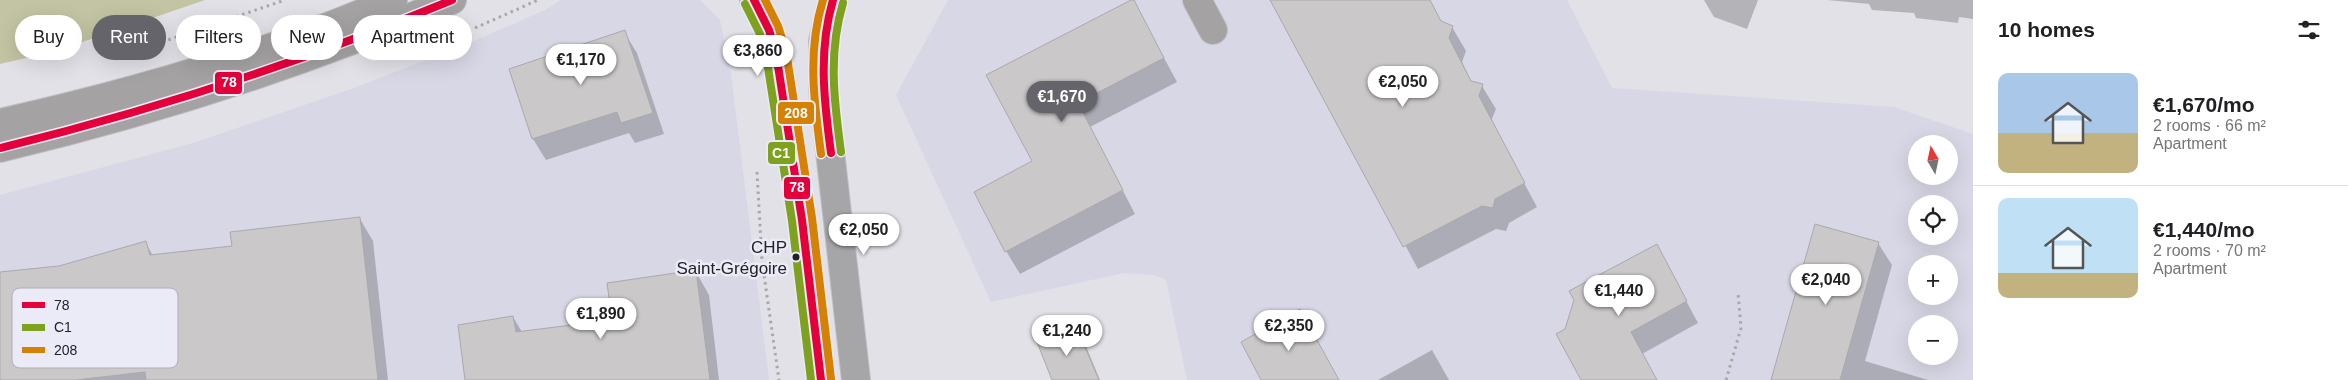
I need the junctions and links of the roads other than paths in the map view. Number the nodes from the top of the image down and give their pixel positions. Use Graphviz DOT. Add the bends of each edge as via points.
graph roads {
  1 [pos="393,0"];
  2 [pos="452,0"];
  3 [pos="754,0"];
  4 [pos="833,0"];
  5 [pos="1197,0"];
  6 [pos="1213,30"];
  7 [pos="0,123"];
  8 [pos="0,148"];
  9 [pos="821,380"];
  10 [pos="856,380"];
  1 -- 7 [label="street" via="202,69 123,93"];
  2 -- 8 [label="street" via="382,30 208,92 130,116"];
  3 -- 9 [label="main road" via="776,53"];
  4 -- 10 [label="main road" via="823,42 823,90"];
  5 -- 6 [label="street"];
}
